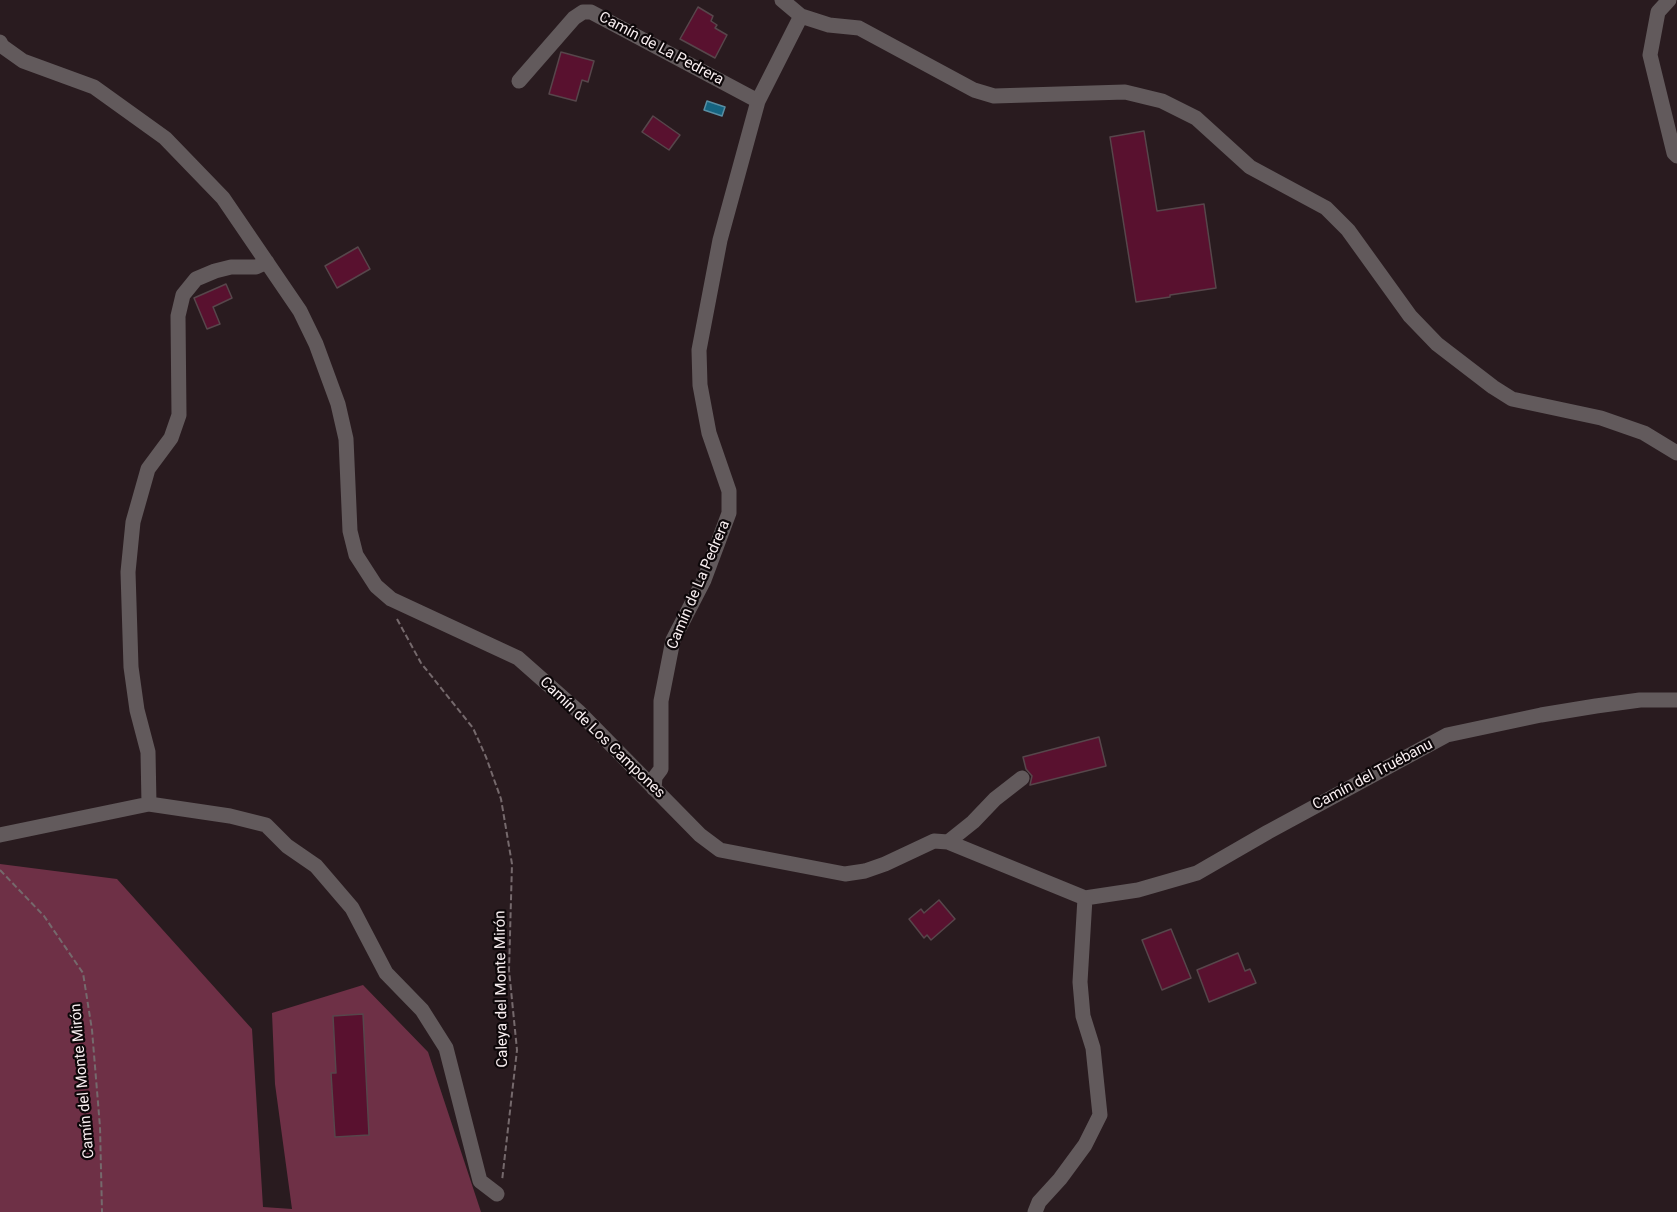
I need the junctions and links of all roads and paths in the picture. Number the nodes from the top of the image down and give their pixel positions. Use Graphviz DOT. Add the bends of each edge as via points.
graph roads {
  1 [pos="782,0"];
  2 [pos="1670,0"];
  3 [pos="801,16"];
  4 [pos="1,46"];
  5 [pos="519,81"];
  6 [pos="758,101"];
  7 [pos="1677,156"];
  8 [pos="267,262"];
  9 [pos="1677,453"];
  10 [pos="391,599"];
  11 [pos="1677,700"];
  12 [pos="1022,778"];
  13 [pos="654,789"];
  14 [pos="149,804"];
  15 [pos="0,835"];
  16 [pos="948,842"];
  17 [pos="0,870"];
  18 [pos="1085,898"];
  19 [pos="497,1194"];
  20 [pos="102,1212"];
  21 [pos="1035,1212"];
  1 -- 3 [label="street"];
  2 -- 7 [label="street" via="1658,12 1650,55"];
  3 -- 6 [label="street, Camín de La Pedrera"];
  3 -- 9 [label="street" via="829,25 859,28 974,90 994,96 1125,92 1162,101 1196,118 1250,166 1326,208 1348,230 1410,316 1437,344 1493,387 1512,399 1601,418 1644,433"];
  4 -- 8 [label="street, Camín de Los Campones" via="23,62 94,87 165,138 223,198"];
  5 -- 6 [label="street, Camín de La Pedrera" via="574,18 591,12"];
  6 -- 13 [label="street, Camín de La Pedrera" via="720,240 699,350 702,395 709,433 729,491 729,513 704,580 673,640 662,700 661,769 655,777"];
  8 -- 10 [label="street, Camín de Los Campones" via="300,311 316,344 346,439 350,531 356,555 376,586"];
  8 -- 14 [label="street" via="256,267 231,267 196,279 183,295 178,316 179,415 171,438 148,468 133,522 128,572 131,667 148,752"];
  10 -- 13 [label="street, Camín de Los Campones" via="518,658 578,711"];
  10 -- 19 [label="path, Caleya del Monte Mirón" via="397,619 421,663 472,728 501,799 512,864 509,970 517,1050 503,1180"];
  11 -- 18 [label="street, Camín del Truébanu" via="1585,707 1447,735 1197,873 1138,890"];
  12 -- 16 [label="street"];
  13 -- 16 [label="street, Camín de Los Campones" via="700,835 720,849 845,874 885,864 934,841"];
  14 -- 15 [label="street"];
  14 -- 19 [label="street" via="266,825 316,866 352,908 386,973 422,1010 446,1048 480,1181"];
  16 -- 18 [label="street"];
  17 -- 20 [label="path, Camín del Monte Mirón" via="44,915 83,973 100,1127"];
  18 -- 21 [label="street" via="1080,982 1083,1016 1093,1048 1100,1115 1085,1145"];
}
